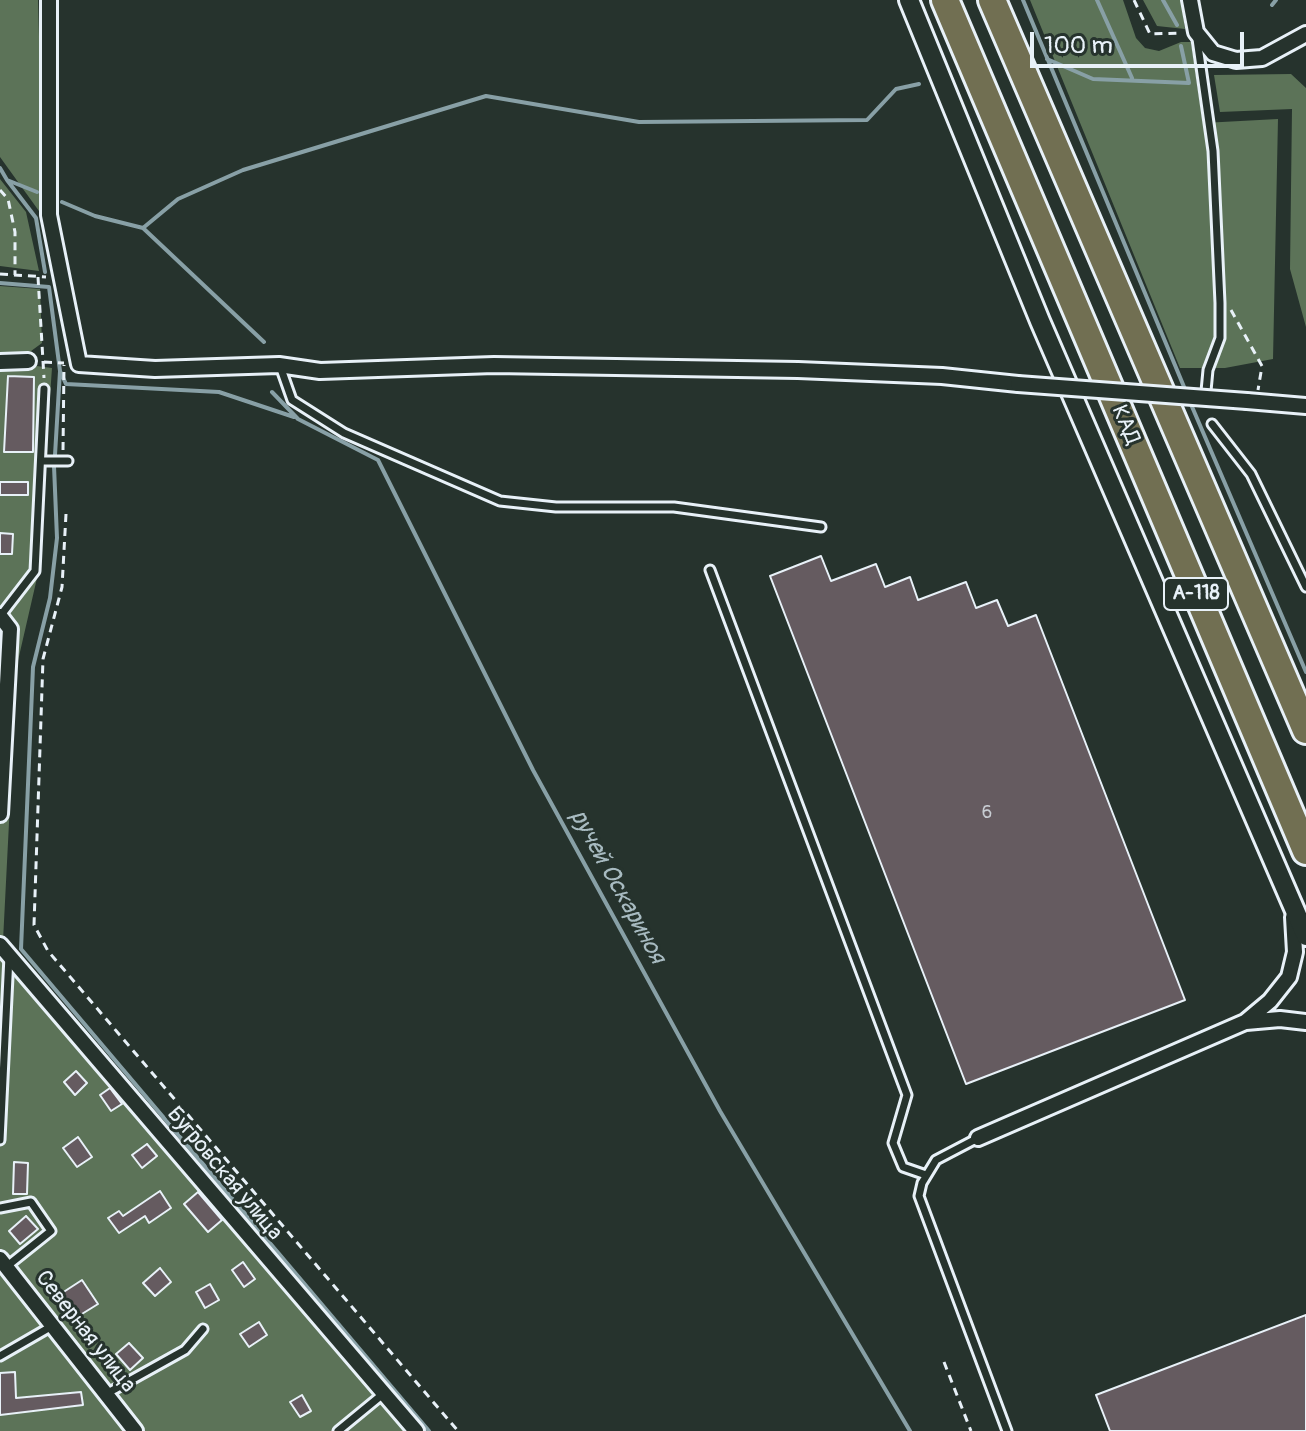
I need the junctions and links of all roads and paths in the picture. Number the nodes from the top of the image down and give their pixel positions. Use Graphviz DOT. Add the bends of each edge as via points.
graph roads {
  1 [pos="49,0"];
  2 [pos="909,0"];
  3 [pos="945,0"];
  4 [pos="992,0"];
  5 [pos="1134,0"];
  6 [pos="1190,0"];
  7 [pos="1196,32"];
  8 [pos="1306,34"];
  9 [pos="0,190"];
  10 [pos="0,274"];
  11 [pos="15,275"];
  12 [pos="38,277"];
  13 [pos="62,278"];
  14 [pos="1220,303"];
  15 [pos="28,361"];
  16 [pos="0,362"];
  17 [pos="55,362"];
  18 [pos="64,363"];
  19 [pos="279,365"];
  20 [pos="64,369"];
  21 [pos="44,389"];
  22 [pos="1206,391"];
  23 [pos="1251,401"];
  24 [pos="1306,406"];
  25 [pos="1212,424"];
  26 [pos="41,461"];
  27 [pos="64,461"];
  28 [pos="66,514"];
  29 [pos="821,527"];
  30 [pos="710,570"];
  31 [pos="1306,587"];
  32 [pos="0,615"];
  33 [pos="3,703"];
  34 [pos="1306,730"];
  35 [pos="0,814"];
  36 [pos="1306,851"];
  37 [pos="1290,897"];
  38 [pos="1306,936"];
  39 [pos="4,949"];
  40 [pos="1245,1022"];
  41 [pos="1306,1022"];
  42 [pos="978,1138"];
  43 [pos="0,1140"];
  44 [pos="926,1175"];
  45 [pos="0,1208"];
  46 [pos="3,1263"];
  47 [pos="52,1326"];
  48 [pos="203,1329"];
  49 [pos="0,1356"];
  50 [pos="944,1362"];
  51 [pos="106,1394"];
  52 [pos="383,1394"];
  53 [pos="135,1431"];
  54 [pos="338,1431"];
  55 [pos="416,1431"];
  56 [pos="458,1431"];
  57 [pos="971,1431"];
  58 [pos="1007,1431"];
  1 -- 13 [label="street" via="49,215"];
  2 -- 37 [label="street" via="1040,321"];
  3 -- 36 [label="highway, КАД / А-118"];
  4 -- 34 [label="highway, КАД / А-118"];
  5 -- 7 [label="path" via="1150,34"];
  6 -- 7 [label="street"];
  7 -- 8 [label="street" via="1213,53 1236,60 1262,58"];
  7 -- 14 [label="lane" via="1213,151"];
  9 -- 11 [label="path" via="8,199 15,232"];
  10 -- 11 [label="path"];
  11 -- 12 [label="path"];
  12 -- 13 [label="path"];
  12 -- 21 [label="path"];
  13 -- 19 [label="street" via="79,364 155,369"];
  14 -- 22 [label="lane" via="1220,338"];
  14 -- 23 [label="path" via="1233,312 1262,366"];
  15 -- 16 [label="street"];
  17 -- 18 [label="path"];
  19 -- 23 [label="street, bridge" via="320,371 494,365 798,370"];
  19 -- 29 [label="lane" via="292,400 344,433 500,501 556,507 674,507"];
  20 -- 27 [label="path"];
  21 -- 26 [label="lane"];
  23 -- 24 [label="street"];
  25 -- 31 [label="lane" via="1251,474"];
  26 -- 27 [label="lane"];
  26 -- 32 [label="lane" via="35,571"];
  28 -- 56 [label="path" via="62,587 43,659 34,925 48,951"];
  30 -- 44 [label="lane" via="907,1095 893,1143 903,1167"];
  32 -- 33 [label="street" via="10,629"];
  33 -- 35 [label="street"];
  37 -- 38 [label="street"];
  37 -- 40 [label="street" via="1295,952 1289,977"];
  39 -- 43 [label="lane"];
  39 -- 52 [label="street, Бугровская улица"];
  40 -- 41 [label="street"];
  40 -- 42 [label="street"];
  42 -- 44 [label="lane" via="945,1152"];
  44 -- 58 [label="lane" via="919,1196 922,1210"];
  45 -- 46 [label="lane" via="31,1202 51,1231"];
  46 -- 47 [label="street, Северная улица"];
  47 -- 49 [label="lane"];
  47 -- 51 [label="street, Северная улица"];
  48 -- 51 [label="lane" via="185,1350"];
  50 -- 57 [label="path"];
  51 -- 53 [label="street, Северная улица"];
  52 -- 54 [label="lane"];
  52 -- 55 [label="street, Бугровская улица"];
}
